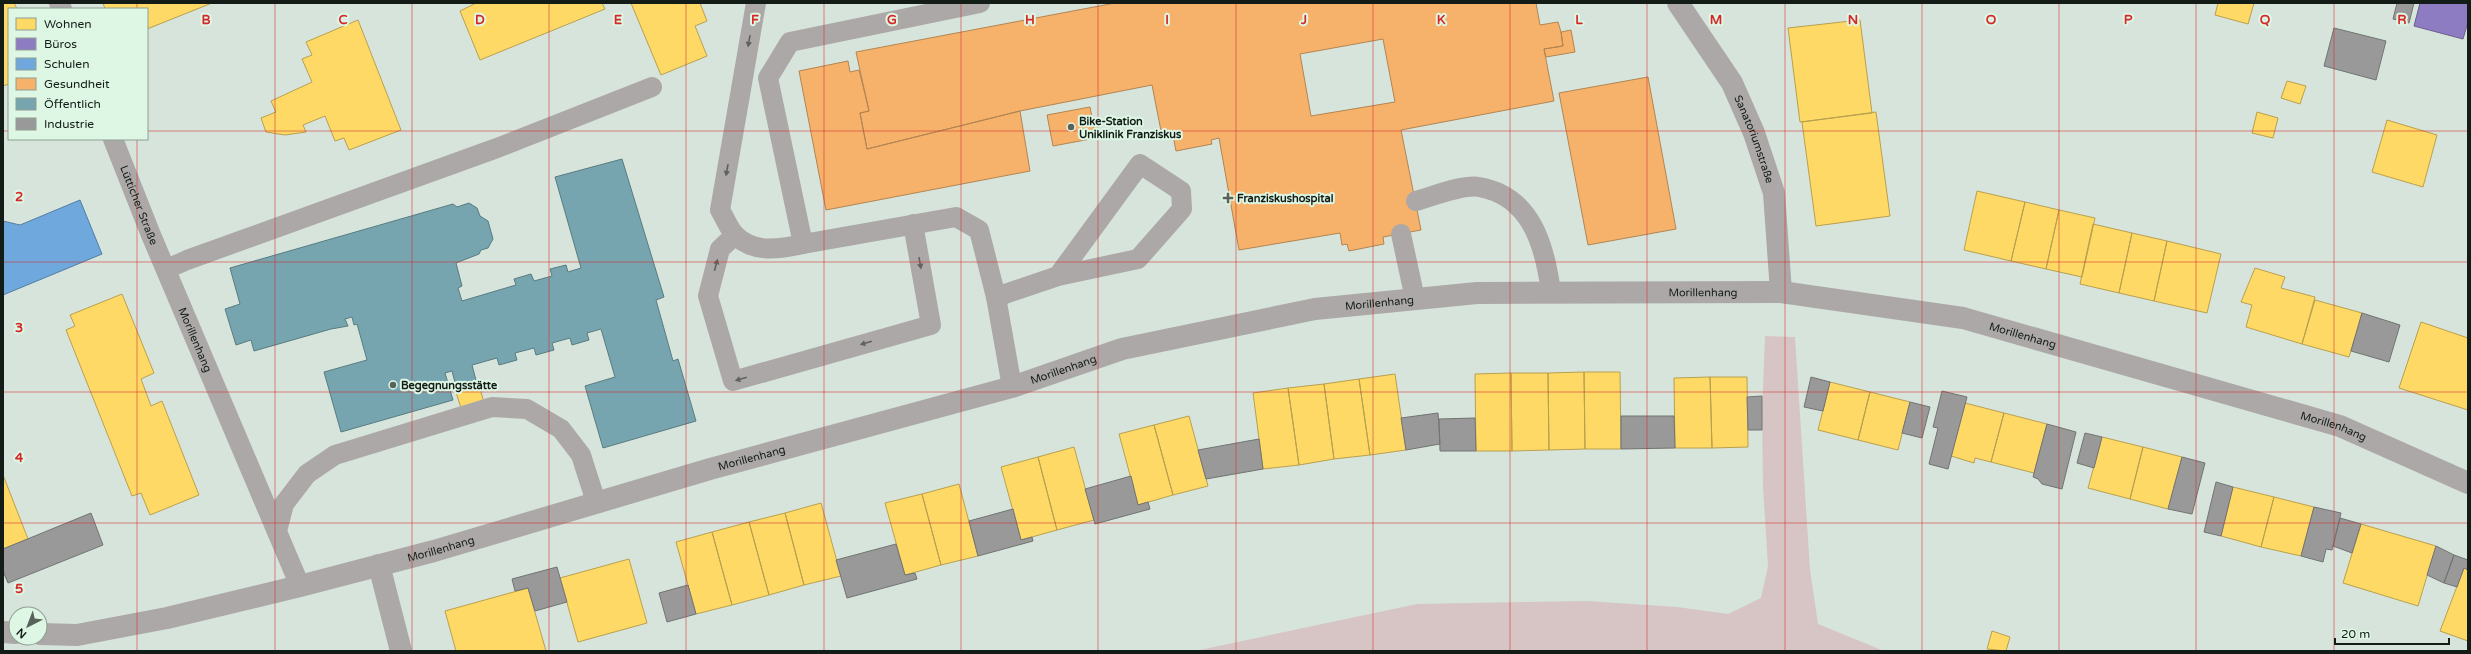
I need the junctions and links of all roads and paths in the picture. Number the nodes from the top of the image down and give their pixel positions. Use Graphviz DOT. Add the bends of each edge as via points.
graph roads {
  1 [pos="756,3"];
  2 [pos="980,3"];
  3 [pos="1678,3"];
  4 [pos="652,87"];
  5 [pos="113,140"];
  6 [pos="1416,201"];
  7 [pos="913,224"];
  8 [pos="1401,234"];
  9 [pos="735,235"];
  10 [pos="803,244"];
  11 [pos="167,269"];
  12 [pos="1058,276"];
  13 [pos="1552,292"];
  14 [pos="1781,292"];
  15 [pos="996,297"];
  16 [pos="1415,299"];
  17 [pos="1012,387"];
  18 [pos="2468,483"];
  19 [pos="596,502"];
  20 [pos="277,531"];
  21 [pos="379,565"];
  22 [pos="300,586"];
  23 [pos="48,634"];
  24 [pos="401,651"];
  1 -- 9 [label="lane, one-way" via="720,210"];
  2 -- 10 [label="lane" via="790,42 768,78"];
  3 -- 14 [label="street, Sanatoriumstraße" via="1732,83 1754,133 1774,192"];
  4 -- 11 [label="lane" via="497,148"];
  5 -- 11 [label="lane, Lütticher Straße"];
  6 -- 13 [label="lane" via="1478,187 1505,197 1525,214 1540,237"];
  7 -- 9 [label="lane, one-way" via="931,325 733,381 708,296 720,249"];
  7 -- 10 [label="lane"];
  7 -- 15 [label="lane" via="956,217 980,230"];
  8 -- 16 [label="lane"];
  9 -- 10 [label="lane" via="753,247 776,250"];
  11 -- 20 [label="lane, Morillenhang"];
  12 -- 12 [label="lane" via="1138,259 1182,208 1181,191 1140,164"];
  12 -- 15 [label="lane"];
  13 -- 14 [label="street, Morillenhang"];
  13 -- 16 [label="street, Morillenhang" via="1477,293"];
  14 -- 18 [label="street, Morillenhang" via="1963,318 2340,426"];
  15 -- 17 [label="lane"];
  16 -- 17 [label="street, Morillenhang" via="1315,309 1122,349"];
  17 -- 19 [label="street, Morillenhang"];
  19 -- 20 [label="lane" via="581,455 561,429 527,409 492,407 336,455 307,474 284,504"];
  19 -- 21 [label="street, Morillenhang"];
  20 -- 22 [label="lane, Morillenhang"];
  21 -- 22 [label="street, Morillenhang"];
  21 -- 24 [label="street"];
  22 -- 23 [label="street, Morillenhang" via="168,618 77,635"];
}
